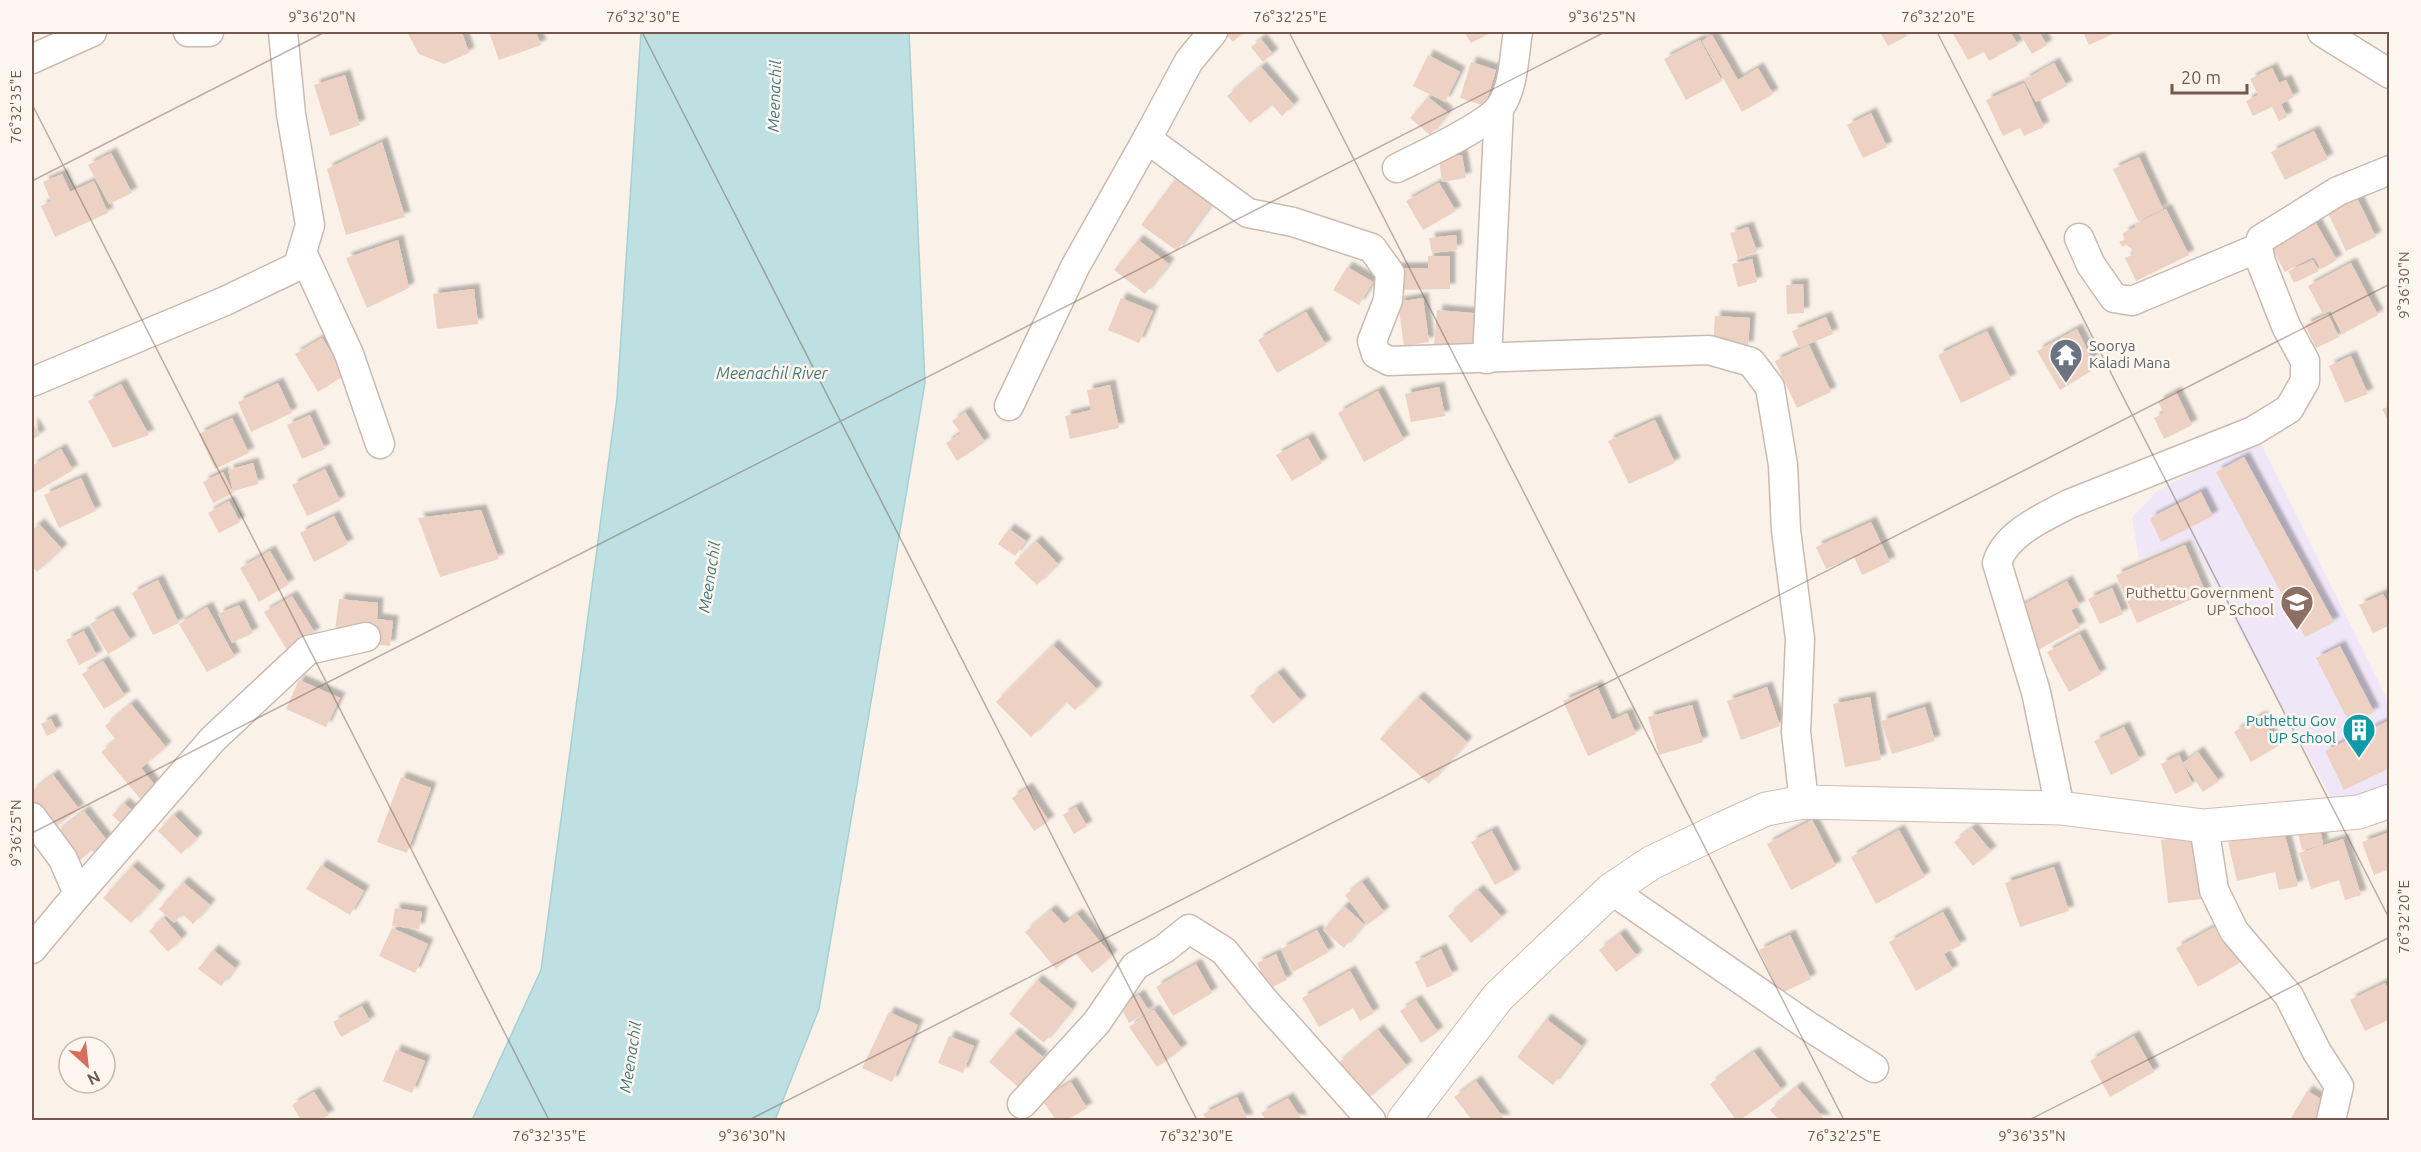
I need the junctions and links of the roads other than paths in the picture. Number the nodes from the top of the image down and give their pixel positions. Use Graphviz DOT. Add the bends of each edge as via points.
graph roads {
  1 [pos="92,32"];
  2 [pos="188,32"];
  3 [pos="209,32"];
  4 [pos="283,32"];
  5 [pos="1213,32"];
  6 [pos="1518,32"];
  7 [pos="2322,32"];
  8 [pos="32,59"];
  9 [pos="2390,74"];
  10 [pos="1499,109"];
  11 [pos="1147,139"];
  12 [pos="1396,168"];
  13 [pos="2390,170"];
  14 [pos="2079,238"];
  15 [pos="2258,248"];
  16 [pos="302,252"];
  17 [pos="1487,359"];
  18 [pos="32,382"];
  19 [pos="1009,406"];
  20 [pos="380,444"];
  21 [pos="366,636"];
  22 [pos="2390,801"];
  23 [pos="1804,802"];
  24 [pos="2060,808"];
  25 [pos="32,817"];
  26 [pos="2204,825"];
  27 [pos="1611,890"];
  28 [pos="78,894"];
  29 [pos="32,949"];
  30 [pos="1874,1068"];
  31 [pos="1022,1104"];
  32 [pos="1371,1120"];
  33 [pos="1404,1120"];
  34 [pos="2331,1120"];
  1 -- 8 [label="street"];
  2 -- 3 [label="street"];
  4 -- 16 [label="street" via="291,114 310,225"];
  5 -- 11 [label="street" via="1189,61"];
  6 -- 10 [label="street" via="1507,92"];
  7 -- 9 [label="street"];
  10 -- 12 [label="street" via="1455,139"];
  10 -- 17 [label="street"];
  11 -- 17 [label="street" via="1248,213 1293,222 1372,248 1390,273 1388,300 1372,341 1376,354 1389,361"];
  11 -- 19 [label="street" via="1075,267"];
  13 -- 15 [label="street" via="2338,191 2261,239"];
  14 -- 15 [label="street" via="2091,265 2115,298 2132,301"];
  15 -- 24 [label="street" via="2286,326 2305,361 2305,381 2289,409 2253,431 2042,518 2000,551 1997,563 2036,692"];
  16 -- 18 [label="street" via="298,266 288,271"];
  16 -- 20 [label="street" via="349,354"];
  17 -- 23 [label="street" via="1709,350 1751,362 1770,387 1783,465 1786,530 1800,639 1796,732"];
  21 -- 28 [label="street" via="308,650 213,739"];
  22 -- 26 [label="main road" via="2359,812"];
  23 -- 24 [label="main road"];
  23 -- 27 [label="main road" via="1766,809 1724,828 1651,863"];
  24 -- 26 [label="main road"];
  25 -- 28 [label="street" via="63,859"];
  26 -- 34 [label="street" via="2214,890 2234,931 2289,996 2339,1086"];
  27 -- 30 [label="street"];
  27 -- 33 [label="main road" via="1498,997"];
  28 -- 29 [label="street"];
  31 -- 32 [label="street" via="1097,1022 1136,966 1189,929 1224,951"];
}
